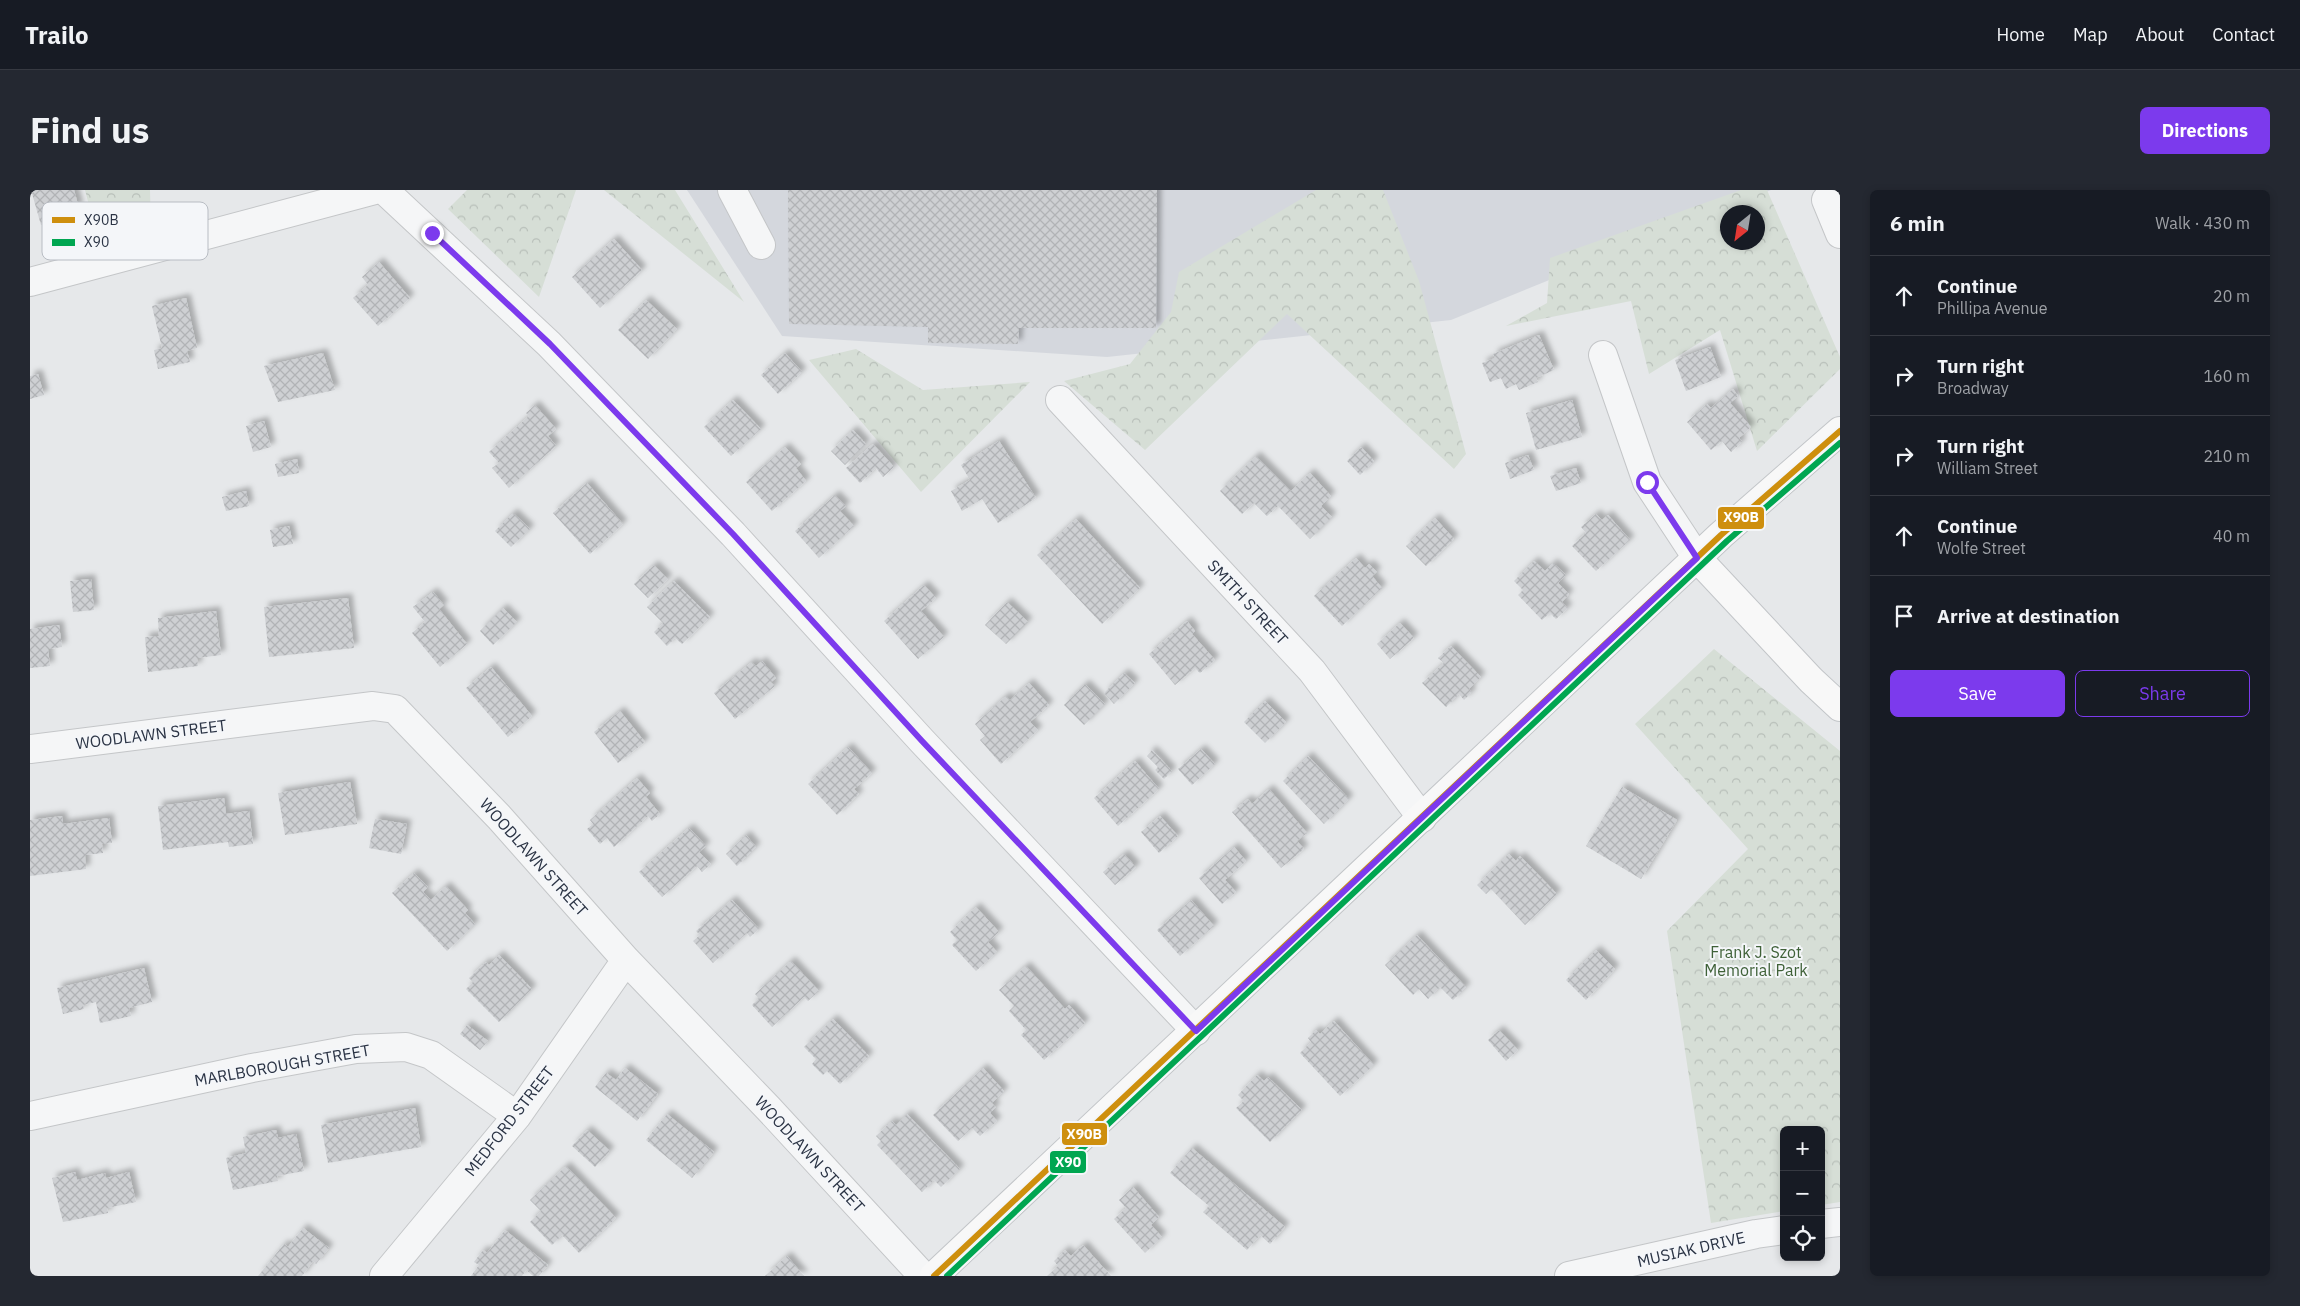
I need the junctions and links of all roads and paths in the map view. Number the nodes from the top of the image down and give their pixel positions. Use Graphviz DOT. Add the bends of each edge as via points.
graph roads {
  1 [pos="375,190"];
  2 [pos="384,190"];
  3 [pos="732,190"];
  4 [pos="1840,190"];
  5 [pos="1840,234"];
  6 [pos="208,235"];
  7 [pos="761,245"];
  8 [pos="112,260"];
  9 [pos="30,282"];
  10 [pos="1604,355"];
  11 [pos="1060,400"];
  12 [pos="1837,436"];
  13 [pos="1697,558"];
  14 [pos="1840,707"];
  15 [pos="30,749"];
  16 [pos="1422,818"];
  17 [pos="626,960"];
  18 [pos="1196,1031"];
  19 [pos="30,1116"];
  20 [pos="517,1116"];
  21 [pos="1840,1222"];
  22 [pos="1825,1224"];
  23 [pos="1780,1231"];
  24 [pos="384,1276"];
  25 [pos="923,1276"];
  26 [pos="934,1276"];
  27 [pos="1569,1276"];
  1 -- 6 [label="street"];
  2 -- 18 [label="street" via="549,345 733,534 922,741"];
  3 -- 7 [label="street"];
  4 -- 5 [label="street" via="1826,200"];
  8 -- 9 [label="street"];
  10 -- 13 [label="street" via="1647,482"];
  11 -- 16 [label="street, SMITH STREET" via="1312,671"];
  12 -- 13 [label="main road"];
  13 -- 14 [label="main road"];
  13 -- 16 [label="main road"];
  15 -- 17 [label="street, WOODLAWN STREET" via="373,706 395,709 499,818"];
  16 -- 18 [label="main road"];
  17 -- 20 [label="street, MEDFORD STREET"];
  17 -- 25 [label="street, WOODLAWN STREET"];
  18 -- 26 [label="main road"];
  19 -- 20 [label="street, MARLBOROUGH STREET" via="252,1068 356,1049 406,1047 431,1055"];
  20 -- 24 [label="street, MEDFORD STREET"];
  21 -- 22 [label="street"];
  23 -- 27 [label="street, MUSIAK DRIVE"];
}
